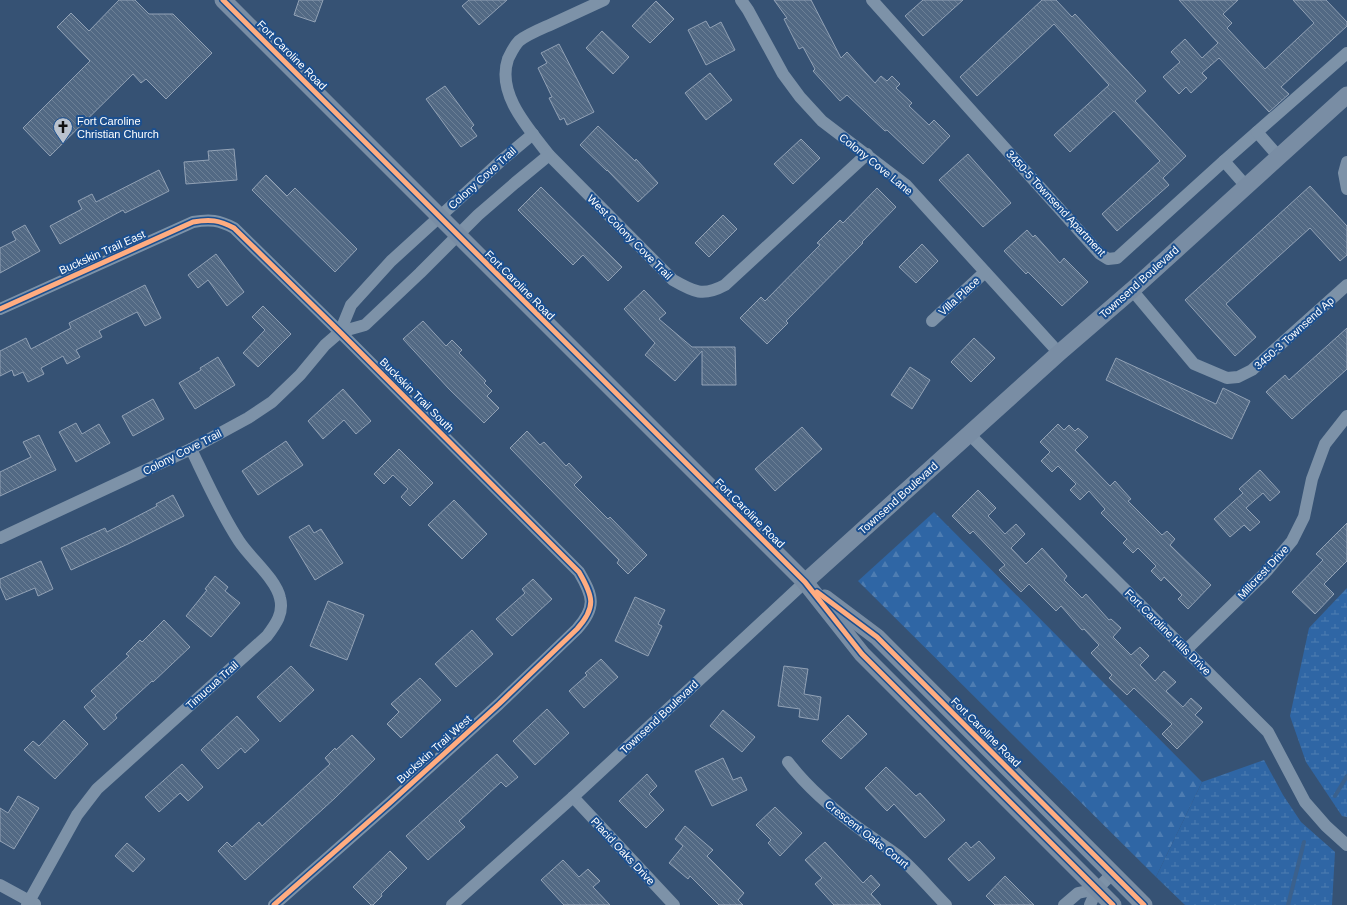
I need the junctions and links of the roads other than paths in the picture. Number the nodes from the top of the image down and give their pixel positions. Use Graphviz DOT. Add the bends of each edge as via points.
graph roads {
  1 [pos="223,0"];
  2 [pos="604,0"];
  3 [pos="740,0"];
  4 [pos="872,0"];
  5 [pos="1347,53"];
  6 [pos="1347,95"];
  7 [pos="1257,132"];
  8 [pos="532,134"];
  9 [pos="867,154"];
  10 [pos="549,156"];
  11 [pos="1279,157"];
  12 [pos="1224,161"];
  13 [pos="1347,162"];
  14 [pos="1246,186"];
  15 [pos="1347,189"];
  16 [pos="439,217"];
  17 [pos="215,220"];
  18 [pos="457,236"];
  19 [pos="985,272"];
  20 [pos="1347,285"];
  21 [pos="1132,290"];
  22 [pos="0,309"];
  23 [pos="932,321"];
  24 [pos="340,332"];
  25 [pos="1059,353"];
  26 [pos="1347,416"];
  27 [pos="969,434"];
  28 [pos="191,449"];
  29 [pos="0,538"];
  30 [pos="805,582"];
  31 [pos="590,597"];
  32 [pos="1186,650"];
  33 [pos="788,762"];
  34 [pos="573,797"];
  35 [pos="1347,845"];
  36 [pos="1112,874"];
  37 [pos="0,885"];
  38 [pos="1097,889"];
  39 [pos="31,904"];
  40 [pos="274,905"];
  41 [pos="452,905"];
  42 [pos="674,905"];
  43 [pos="946,905"];
  44 [pos="1064,905"];
  45 [pos="1090,905"];
  46 [pos="1113,905"];
  47 [pos="1144,905"];
  1 -- 16 [label="street, Fort Caroline Road"];
  2 -- 8 [label="street" via="534,32 519,42 511,52 505,68 506,83 511,100"];
  3 -- 9 [label="street, Colony Cove Lane" via="783,74 800,96 822,121"];
  4 -- 12 [label="street, 3450-5 Townsend Apartment" via="1108,260 1117,258"];
  5 -- 7 [label="street, 3450-5 Townsend Apartment"];
  6 -- 11 [label="street, Townsend Boulevard"];
  7 -- 11 [label="street"];
  7 -- 12 [label="street, 3450-5 Townsend Apartment"];
  8 -- 10 [label="street, West Colony Cove Trail"];
  8 -- 16 [label="street, Colony Cove Trail"];
  9 -- 10 [label="street, West Colony Cove Trail" via="725,285 714,291 700,292 688,289 673,280"];
  9 -- 19 [label="street, Colony Cove Lane" via="906,185"];
  10 -- 18 [label="street, Colony Cove Trail" via="515,182"];
  11 -- 14 [label="street, Townsend Boulevard"];
  12 -- 14 [label="street"];
  13 -- 15 [label="street" via="1344,173"];
  14 -- 21 [label="street, Townsend Boulevard"];
  16 -- 18 [label="street, Fort Caroline Road"];
  16 -- 24 [label="street, Colony Cove Trail" via="391,261 351,305"];
  17 -- 22 [label="street, Buckskin Trail East" via="193,222"];
  17 -- 24 [label="street, Buckskin Trail South" via="234,228"];
  18 -- 24 [label="street, Colony Cove Trail" via="365,325"];
  18 -- 30 [label="street, Fort Caroline Road"];
  19 -- 23 [label="street, Villa Place"];
  19 -- 25 [label="street, Colony Cove Lane"];
  20 -- 21 [label="street, 3450-3 Townsend Ap" via="1252,370 1238,377 1227,378 1194,364"];
  21 -- 25 [label="street, Townsend Boulevard"];
  24 -- 28 [label="street, Colony Cove Trail" via="272,402"];
  24 -- 31 [label="street, Buckskin Trail South" via="579,572"];
  25 -- 27 [label="street, Townsend Boulevard"];
  26 -- 32 [label="street, Millcrest Drive" via="1325,444 1312,479 1304,517 1292,541 1265,573"];
  27 -- 30 [label="street, Townsend Boulevard"];
  27 -- 32 [label="street, Fort Caroline Hills Drive"];
  28 -- 29 [label="street, Colony Cove Trail"];
  28 -- 39 [label="street, Timucua Trail" via="225,518 241,543 277,588 281,598 281,611 277,623 267,636 97,788 77,814"];
  30 -- 34 [label="street, Townsend Boulevard"];
  30 -- 36 [label="street, Fort Caroline Road" via="877,637"];
  30 -- 38 [label="street, Fort Caroline Road" via="862,654"];
  31 -- 40 [label="street, Buckskin Trail West" via="586,620 572,634 499,704"];
  32 -- 35 [label="street, Fort Caroline Hills Drive" via="1268,732 1305,802"];
  33 -- 43 [label="street, Crescent Oaks Court" via="813,791 838,813 896,854"];
  34 -- 41 [label="street, Townsend Boulevard"];
  34 -- 42 [label="street, Placid Oaks Drive"];
  36 -- 38 [label="street"];
  36 -- 47 [label="street, Fort Caroline Road"];
  37 -- 39 [label="street"];
  38 -- 44 [label="street" via="1078,893"];
  38 -- 45 [label="street"];
  38 -- 46 [label="street, Fort Caroline Road"];
}
